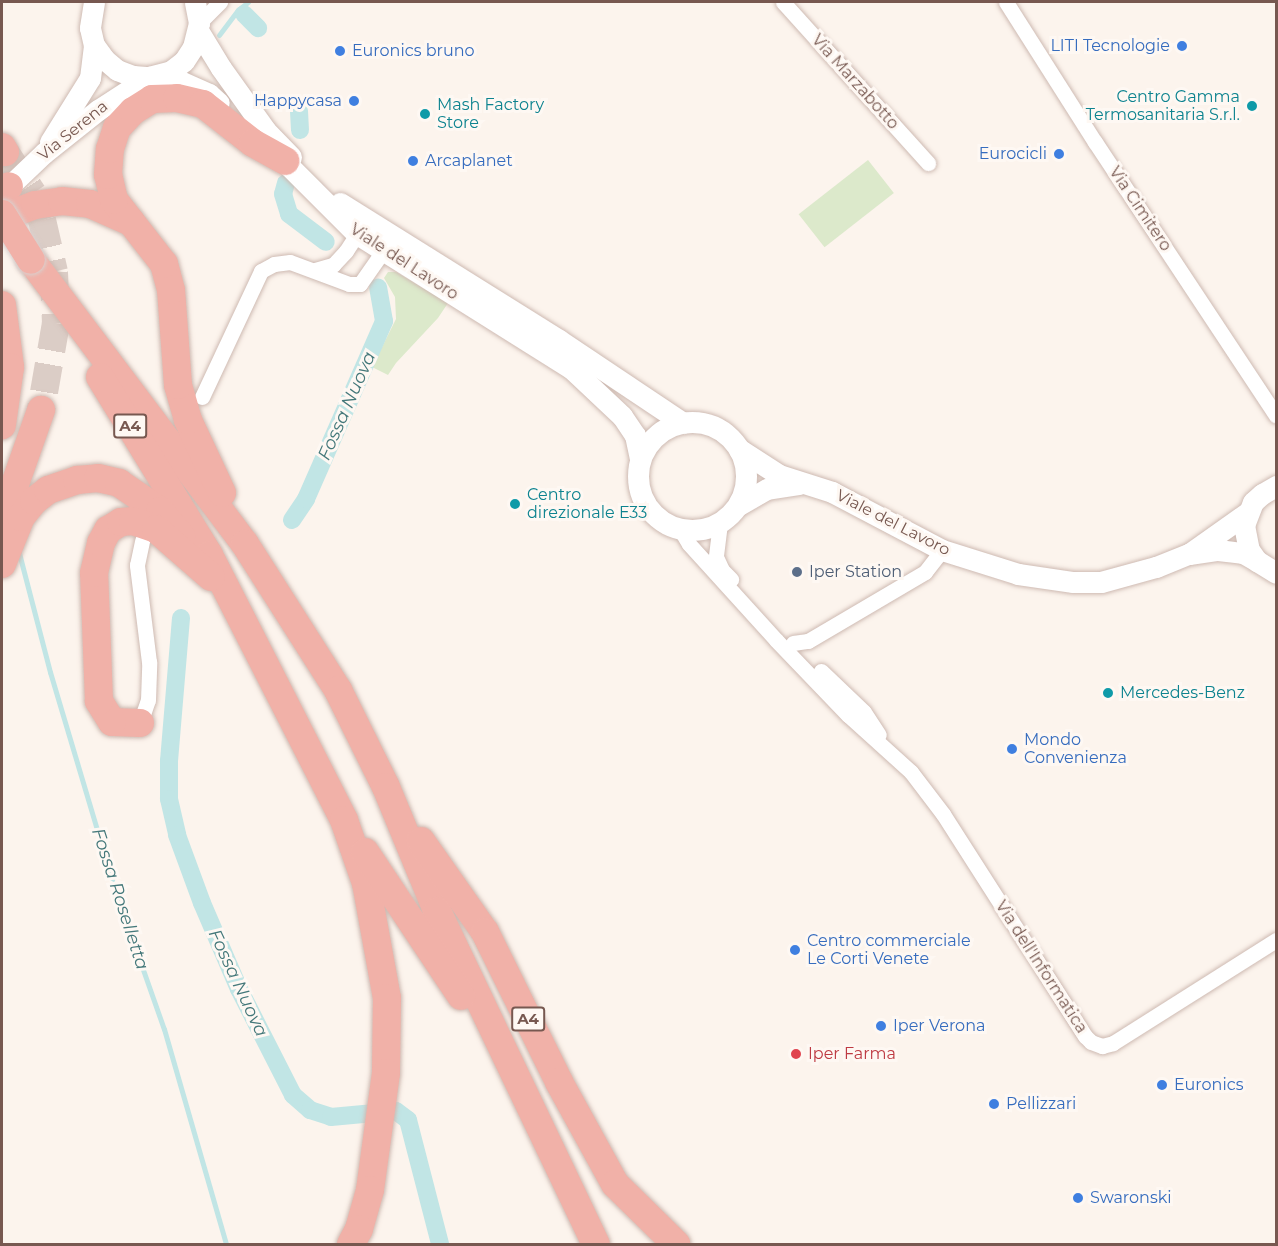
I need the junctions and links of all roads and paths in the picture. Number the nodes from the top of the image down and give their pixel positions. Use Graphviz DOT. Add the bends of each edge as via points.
graph roads {
  1 [pos="94,2"];
  2 [pos="195,2"];
  3 [pos="220,2"];
  4 [pos="783,2"];
  5 [pos="1006,2"];
  6 [pos="199,27"];
  7 [pos="94,45"];
  8 [pos="152,77"];
  9 [pos="44,153"];
  10 [pos="285,161"];
  11 [pos="928,163"];
  12 [pos="4,192"];
  13 [pos="2,214"];
  14 [pos="133,222"];
  15 [pos="2,224"];
  16 [pos="357,234"];
  17 [pos="382,252"];
  18 [pos="31,260"];
  19 [pos="315,270"];
  20 [pos="2,305"];
  21 [pos="202,397"];
  22 [pos="41,410"];
  23 [pos="1276,415"];
  24 [pos="683,423"];
  25 [pos="2,425"];
  26 [pos="739,449"];
  27 [pos="640,459"];
  28 [pos="806,483"];
  29 [pos="1275,483"];
  30 [pos="739,505"];
  31 [pos="1247,513"];
  32 [pos="2,521"];
  33 [pos="720,523"];
  34 [pos="681,529"];
  35 [pos="142,541"];
  36 [pos="245,544"];
  37 [pos="942,550"];
  38 [pos="1189,554"];
  39 [pos="1257,561"];
  40 [pos="2,564"];
  41 [pos="1276,573"];
  42 [pos="228,592"];
  43 [pos="793,643"];
  44 [pos="140,723"];
  45 [pos="887,748"];
  46 [pos="386,788"];
  47 [pos="344,820"];
  48 [pos="1276,940"];
  49 [pos="532,1106"];
  50 [pos="351,1245"];
  51 [pos="596,1245"];
  52 [pos="676,1245"];
  1 -- 7 [label="street" via="90,28"];
  2 -- 6 [label="street, Viale del Lavoro"];
  3 -- 6 [label="street"];
  4 -- 11 [label="street, Via Marzabotto"];
  5 -- 23 [label="street, Via Cimitero"];
  6 -- 8 [label="street" via="184,61"];
  6 -- 24 [label="street, Viale del Lavoro" via="221,68 266,131 348,211 559,340"];
  7 -- 8 [label="street, Viale del Lavoro" via="117,70"];
  7 -- 9 [label="street" via="90,78"];
  8 -- 9 [label="street, Via Serena" via="118,95"];
  8 -- 10 [label="street, Viale del Lavoro" via="180,81 209,94"];
  9 -- 12 [label="street, Via Serena"];
  10 -- 14 [label="highway, A4" via="253,143 203,104 177,98 152,99 117,128 110,149 108,175 114,200"];
  10 -- 16 [label="street, Viale del Lavoro"];
  13 -- 18 [label="highway, A4, bridge"];
  14 -- 15 [label="highway" via="90,204 62,201 14,213"];
  14 -- 36 [label="highway, A4" via="164,264 171,290 173,341 183,403"];
  16 -- 17 [label="street, Viale del Lavoro"];
  16 -- 19 [label="street" via="333,265"];
  17 -- 19 [label="street" via="360,284 349,284"];
  17 -- 27 [label="street, Viale del Lavoro" via="571,368 622,416 635,435"];
  18 -- 36 [label="highway, A4"];
  18 -- 42 [label="highway, A4" via="43,291 71,329"];
  19 -- 21 [label="street" via="290,262 273,264 261,271"];
  20 -- 25 [label="highway" via="10,367"];
  22 -- 32 [label="highway"];
  24 -- 26 [label="street, Viale del Lavoro" via="716,427"];
  24 -- 27 [label="street" via="657,435"];
  26 -- 28 [label="street, Viale del Lavoro" via="779,475"];
  26 -- 30 [label="street" via="747,471"];
  27 -- 34 [label="street, Viale del Lavoro" via="639,486 649,510 658,519"];
  28 -- 30 [label="street, Viale del Lavoro" via="767,489"];
  28 -- 37 [label="street, Viale del Lavoro" via="832,492"];
  29 -- 31 [label="street, Viale del Lavoro" via="1253,502"];
  30 -- 33 [label="street, Viale del Lavoro"];
  31 -- 38 [label="street, Viale del Lavoro"];
  31 -- 39 [label="street" via="1245,538"];
  33 -- 34 [label="street, Viale del Lavoro" via="708,529"];
  33 -- 43 [label="street, Via dell'Informatica" via="716,556 722,570"];
  34 -- 45 [label="street, Via dell'Informatica" via="688,544 776,640 848,715"];
  35 -- 44 [label="street" via="137,565 149,662 148,700"];
  36 -- 46 [label="highway, A4" via="338,690"];
  37 -- 38 [label="street, Viale del Lavoro" via="1018,573 1073,582 1124,577"];
  37 -- 43 [label="street" via="925,572 808,641"];
  38 -- 39 [label="street, Viale del Lavoro" via="1218,550 1243,553"];
  39 -- 41 [label="street, Viale del Lavoro"];
  40 -- 42 [label="highway" via="21,517 34,501 63,483 98,478 119,483 160,511"];
  42 -- 44 [label="highway, A4" via="156,529 133,521 121,522 108,530 94,573 99,701 112,722"];
  42 -- 47 [label="highway, A4"];
  43 -- 45 [label="street, Via dell'Informatica" via="864,712"];
  45 -- 48 [label="street, Via dell'Informatica" via="943,814 1091,1042 1102,1046 1113,1043"];
  46 -- 49 [label="highway, A4" via="437,911"];
  46 -- 52 [label="highway, A4" via="485,932 559,1082 615,1184"];
  47 -- 49 [label="highway, A4"];
  47 -- 50 [label="highway, A4" via="366,883 387,998 382,1114 370,1190"];
  49 -- 51 [label="highway, A4"];
}
